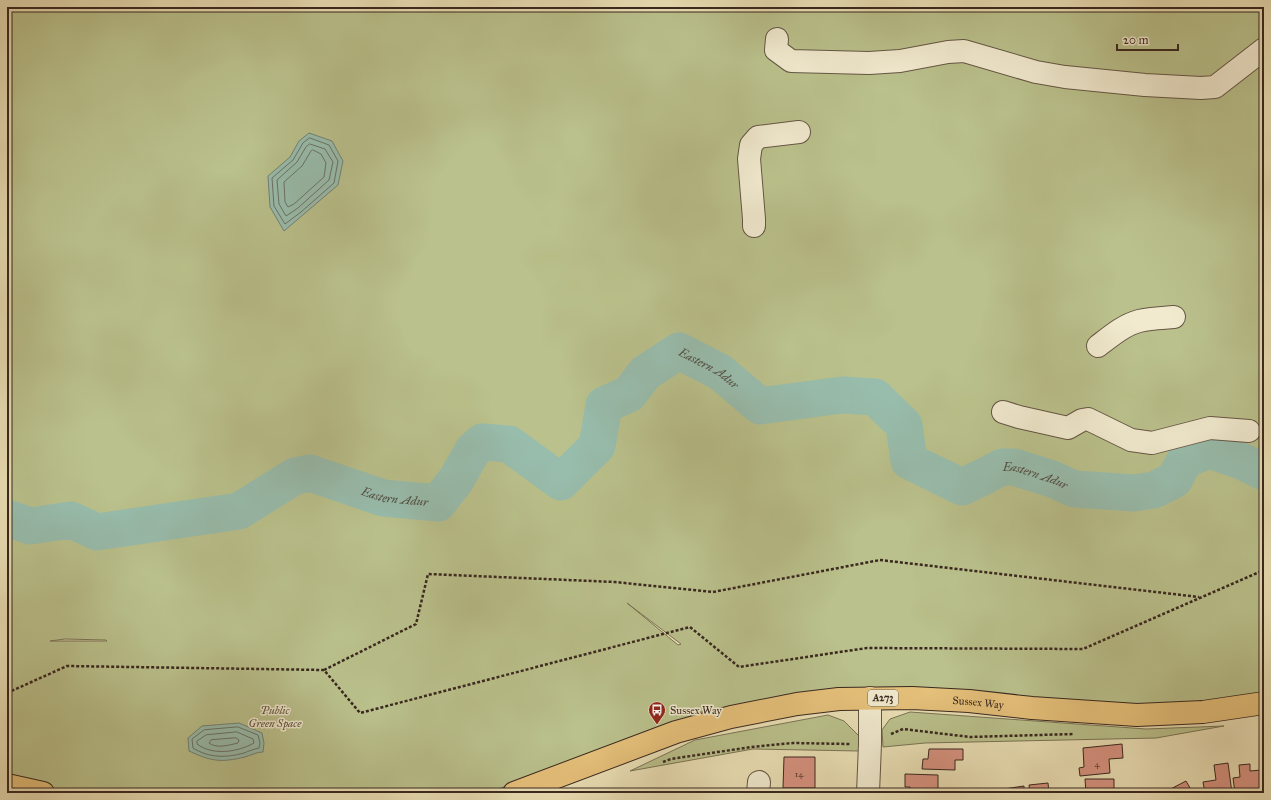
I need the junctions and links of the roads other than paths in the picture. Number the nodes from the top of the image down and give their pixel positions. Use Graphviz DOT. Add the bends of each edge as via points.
graph roads {
  1 [pos="777,39"];
  2 [pos="1264,49"];
  3 [pos="799,132"];
  4 [pos="754,226"];
  5 [pos="1174,317"];
  6 [pos="1098,346"];
  7 [pos="1003,412"];
  8 [pos="1249,431"];
  9 [pos="870,698"];
  10 [pos="1264,703"];
  11 [pos="7,785"];
  12 [pos="43,793"];
  13 [pos="514,793"];
  14 [pos="868,793"];
  1 -- 2 [label="street" via="776,50 791,61 869,63 964,51 1036,72 1145,85 1201,88 1215,87"];
  3 -- 4 [label="street" via="758,136 751,145 749,159"];
  5 -- 6 [label="street" via="1138,321 1123,328"];
  7 -- 8 [label="street" via="1068,428 1088,418 1131,440 1152,443 1210,428"];
  9 -- 10 [label="main road, Sussex Way / A273" via="970,701 1137,715 1203,712"];
  9 -- 13 [label="main road, Sussex Way / A273" via="797,704 730,717 676,732"];
  9 -- 14 [label="street"];
  11 -- 12 [label="main road"];
}
